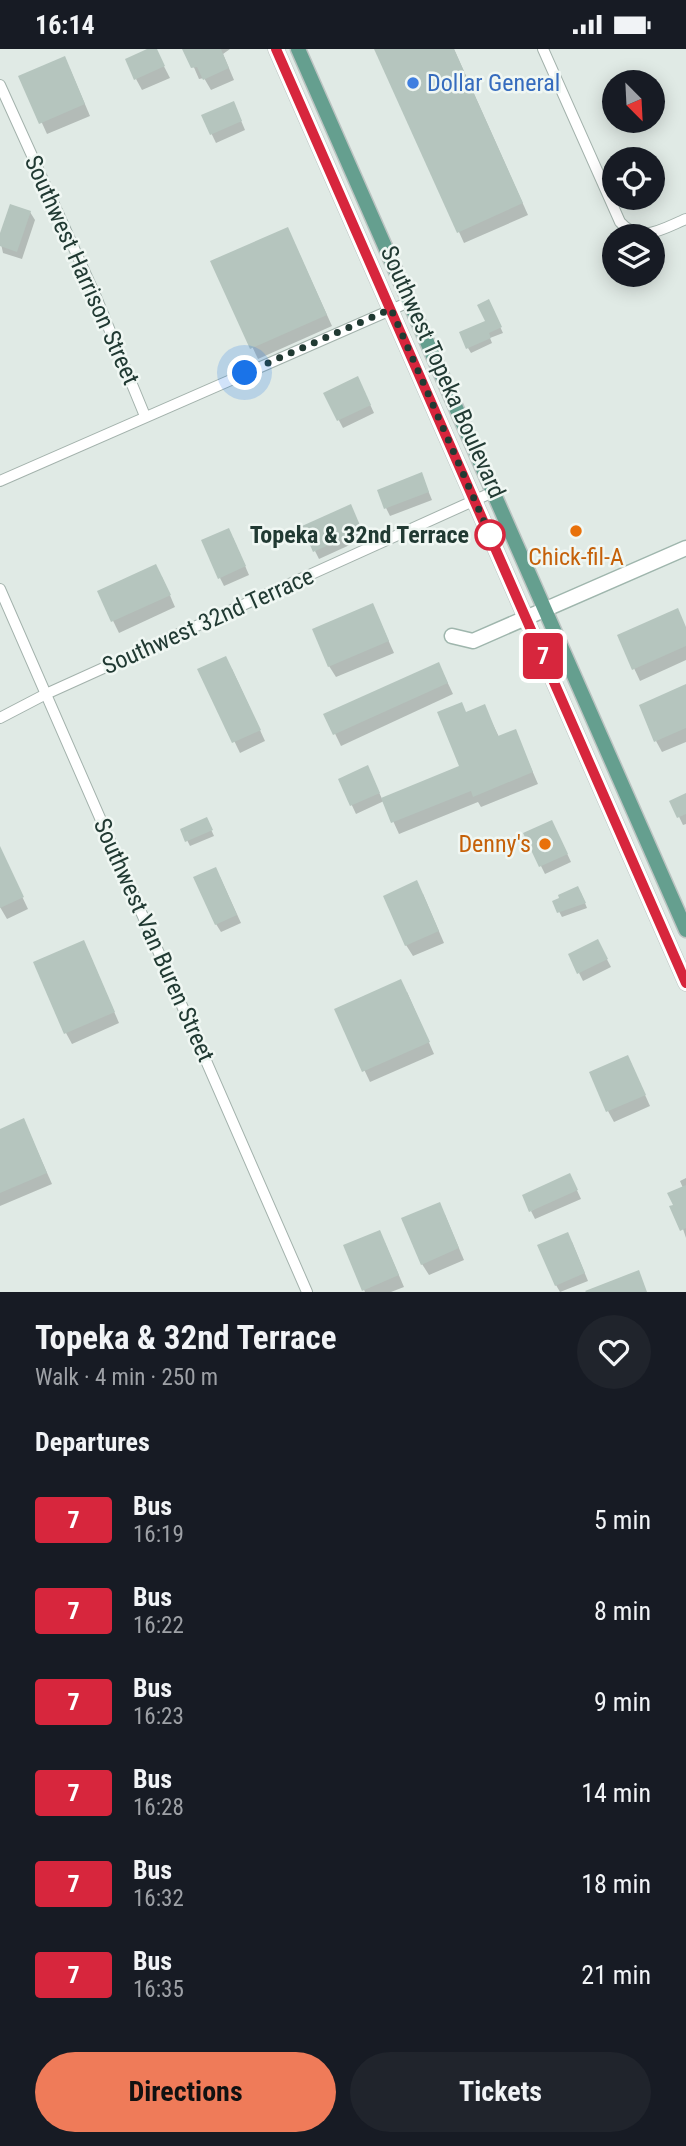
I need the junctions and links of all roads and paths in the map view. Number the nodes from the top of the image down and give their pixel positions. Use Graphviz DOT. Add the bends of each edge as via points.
graph roads {
  1 [pos="276,49"];
  2 [pos="298,49"];
  3 [pos="543,49"];
  4 [pos="0,85"];
  5 [pos="686,219"];
  6 [pos="410,302"];
  7 [pos="391,309"];
  8 [pos="145,416"];
  9 [pos="0,481"];
  10 [pos="494,492"];
  11 [pos="474,501"];
  12 [pos="686,548"];
  13 [pos="0,589"];
  14 [pos="546,612"];
  15 [pos="527,617"];
  16 [pos="452,636"];
  17 [pos="46,694"];
  18 [pos="0,718"];
  19 [pos="614,770"];
  20 [pos="597,778"];
  21 [pos="656,863"];
  22 [pos="637,870"];
  23 [pos="686,930"];
  24 [pos="686,983"];
  25 [pos="307,1292"];
  1 -- 7 [label="main road, Southwest Topeka Boulevard"];
  2 -- 6 [label="main road, Southwest Topeka Boulevard"];
  3 -- 5 [label="street" via="620,222 632,232 650,234"];
  4 -- 8 [label="street, Southwest Harrison Street"];
  6 -- 7 [label="street"];
  6 -- 10 [label="main road, Southwest Topeka Boulevard"];
  7 -- 8 [label="street"];
  7 -- 11 [label="main road, Southwest Topeka Boulevard"];
  8 -- 9 [label="street"];
  10 -- 11 [label="street, Southwest 32nd Terrace"];
  10 -- 14 [label="main road, Southwest Topeka Boulevard"];
  11 -- 15 [label="main road, Southwest Topeka Boulevard"];
  11 -- 17 [label="street, Southwest 32nd Terrace"];
  12 -- 14 [label="street"];
  13 -- 17 [label="street, Southwest Van Buren Street"];
  14 -- 15 [label="street"];
  14 -- 19 [label="main road, Southwest Topeka Boulevard"];
  15 -- 16 [label="street" via="473,641"];
  15 -- 20 [label="main road, Southwest Topeka Boulevard"];
  17 -- 18 [label="street, Southwest 32nd Terrace"];
  17 -- 25 [label="street, Southwest Van Buren Street"];
  19 -- 20 [label="main road"];
  19 -- 21 [label="main road, Southwest Topeka Boulevard"];
  20 -- 22 [label="main road, Southwest Topeka Boulevard"];
  21 -- 22 [label="main road"];
  21 -- 23 [label="main road, Southwest Topeka Boulevard"];
  22 -- 24 [label="main road, Southwest Topeka Boulevard"];
}
